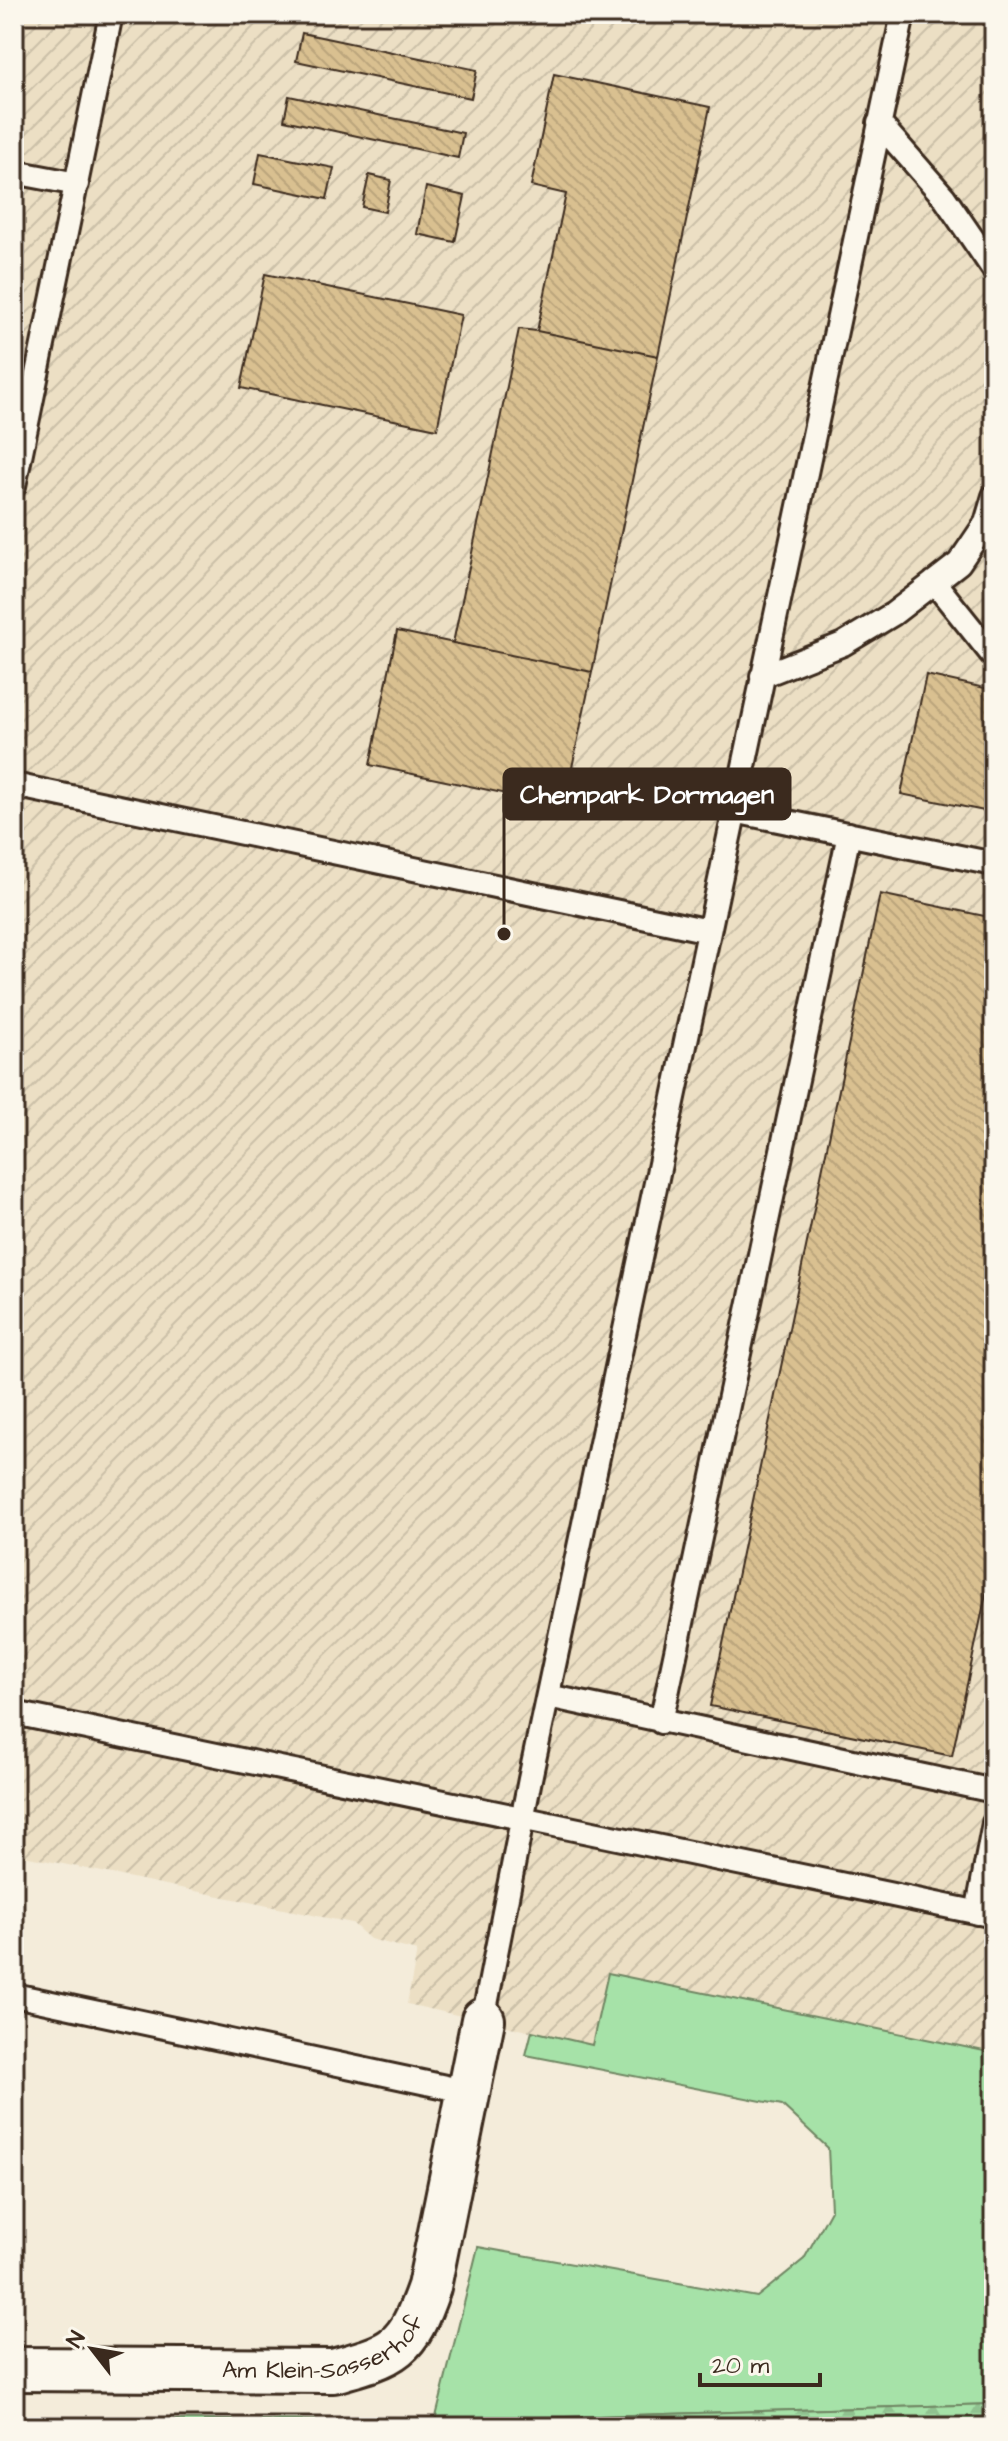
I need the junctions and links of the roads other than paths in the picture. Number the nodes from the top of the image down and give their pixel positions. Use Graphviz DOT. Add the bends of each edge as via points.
graph roads {
  1 [pos="111,14"];
  2 [pos="903,14"];
  3 [pos="879,123"];
  4 [pos="14,172"];
  5 [pos="77,184"];
  6 [pos="994,270"];
  7 [pos="14,486"];
  8 [pos="994,496"];
  9 [pos="934,582"];
  10 [pos="994,657"];
  11 [pos="762,676"];
  12 [pos="14,785"];
  13 [pos="734,811"];
  14 [pos="849,834"];
  15 [pos="994,864"];
  16 [pos="709,931"];
  17 [pos="548,1696"];
  18 [pos="14,1713"];
  19 [pos="661,1722"];
  20 [pos="994,1791"];
  21 [pos="523,1818"];
  22 [pos="994,1823"];
  23 [pos="986,1914"];
  24 [pos="14,1995"];
  25 [pos="483,2020"];
  26 [pos="469,2092"];
  27 [pos="14,2369"];
  1 -- 5 [label="lane"];
  2 -- 3 [label="lane"];
  3 -- 6 [label="lane" via="944,197"];
  3 -- 11 [label="lane"];
  4 -- 5 [label="lane"];
  5 -- 7 [label="lane"];
  8 -- 9 [label="lane" via="986,523 959,563"];
  9 -- 10 [label="lane"];
  9 -- 11 [label="lane" via="843,644"];
  11 -- 13 [label="lane"];
  12 -- 16 [label="lane"];
  13 -- 14 [label="lane"];
  13 -- 16 [label="lane"];
  14 -- 15 [label="lane"];
  14 -- 19 [label="lane"];
  16 -- 17 [label="lane"];
  17 -- 19 [label="lane"];
  17 -- 21 [label="lane"];
  18 -- 21 [label="lane"];
  19 -- 20 [label="lane"];
  21 -- 23 [label="lane"];
  21 -- 25 [label="lane"];
  22 -- 23 [label="lane"];
  24 -- 26 [label="lane"];
  25 -- 26 [label="street, Am Klein-Sasserhof"];
  26 -- 27 [label="street, Am Klein-Sasserhof" via="429,2287 400,2344 379,2358 333,2371"];
}
